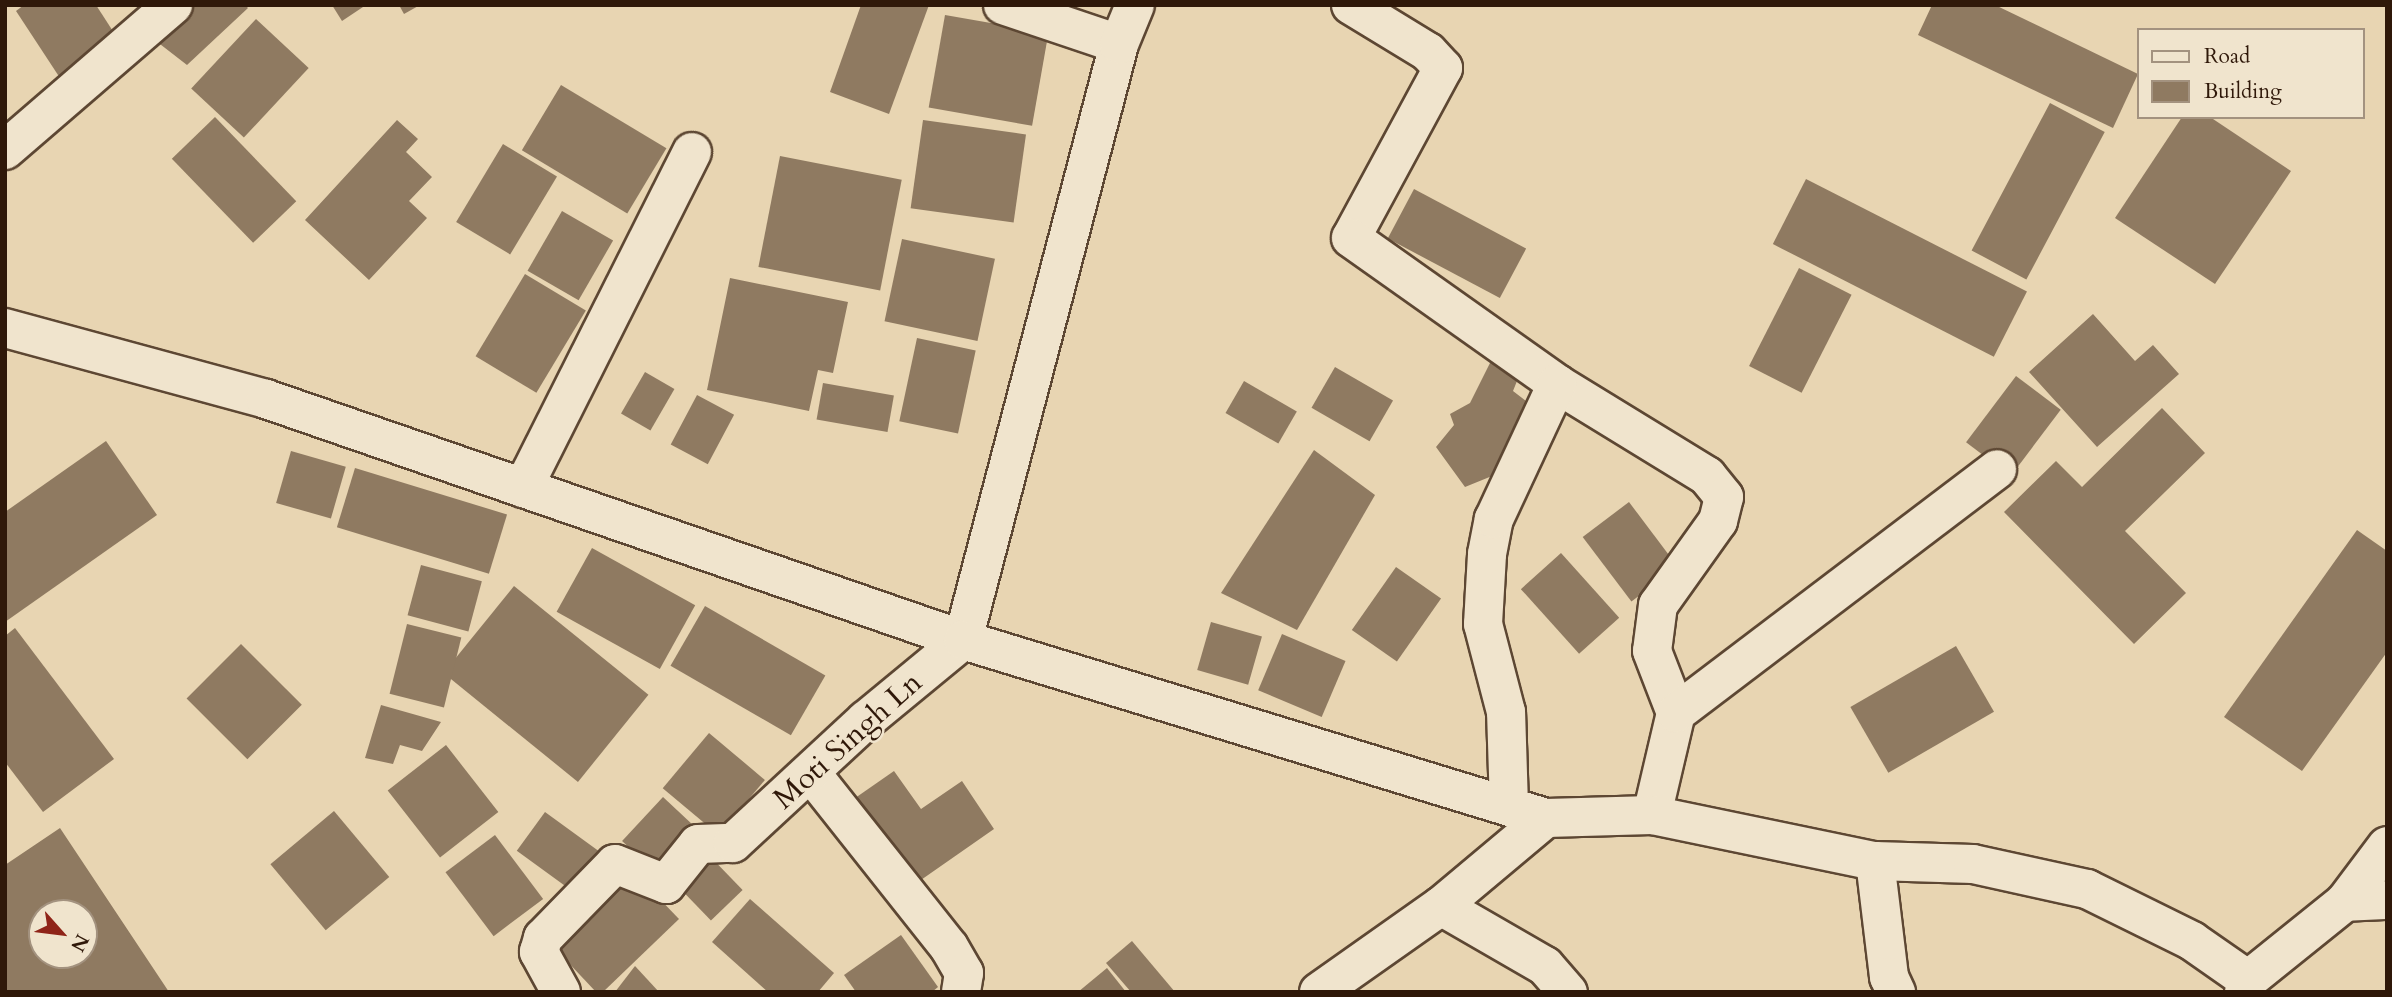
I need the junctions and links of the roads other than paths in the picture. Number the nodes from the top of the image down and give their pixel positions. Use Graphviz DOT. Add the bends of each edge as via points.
graph roads {
  1 [pos="173,5"];
  2 [pos="1003,5"];
  3 [pos="1135,5"];
  4 [pos="1351,5"];
  5 [pos="1119,44"];
  6 [pos="5,150"];
  7 [pos="692,152"];
  8 [pos="5,328"];
  9 [pos="1557,384"];
  10 [pos="1997,469"];
  11 [pos="523,488"];
  12 [pos="963,640"];
  13 [pos="1676,713"];
  14 [pos="811,773"];
  15 [pos="1509,806"];
  16 [pos="1652,815"];
  17 [pos="1546,818"];
  18 [pos="2387,846"];
  19 [pos="1875,861"];
  20 [pos="2387,900"];
  21 [pos="2345,902"];
  22 [pos="1441,906"];
  23 [pos="2252,988"];
  24 [pos="561,992"];
  25 [pos="961,992"];
  26 [pos="1319,992"];
  27 [pos="1568,992"];
  28 [pos="1896,992"];
  1 -- 6 [label="street"];
  2 -- 5 [label="street"];
  3 -- 5 [label="street"];
  4 -- 9 [label="street" via="1428,52 1443,68 1351,238"];
  5 -- 12 [label="street"];
  7 -- 11 [label="street"];
  8 -- 11 [label="street" via="266,399"];
  9 -- 13 [label="street" via="1707,476 1724,497 1718,521 1658,605 1652,651"];
  9 -- 15 [label="street" via="1494,519 1486,554 1483,625 1506,712"];
  10 -- 13 [label="street"];
  11 -- 12 [label="street"];
  12 -- 14 [label="street, Moti Singh Ln"];
  12 -- 15 [label="street"];
  13 -- 16 [label="street"];
  14 -- 24 [label="street, Moti Singh Ln" via="733,843 698,844 666,884 615,864 543,938 539,952"];
  14 -- 25 [label="street" via="949,947 964,973"];
  15 -- 17 [label="street"];
  16 -- 17 [label="street"];
  16 -- 19 [label="street"];
  17 -- 22 [label="street"];
  18 -- 21 [label="street"];
  19 -- 23 [label="street" via="1973,864 2087,889 2192,941"];
  19 -- 28 [label="street" via="1889,977"];
  20 -- 21 [label="street"];
  21 -- 23 [label="street"];
  22 -- 26 [label="street"];
  22 -- 27 [label="street" via="1545,966"];
}
